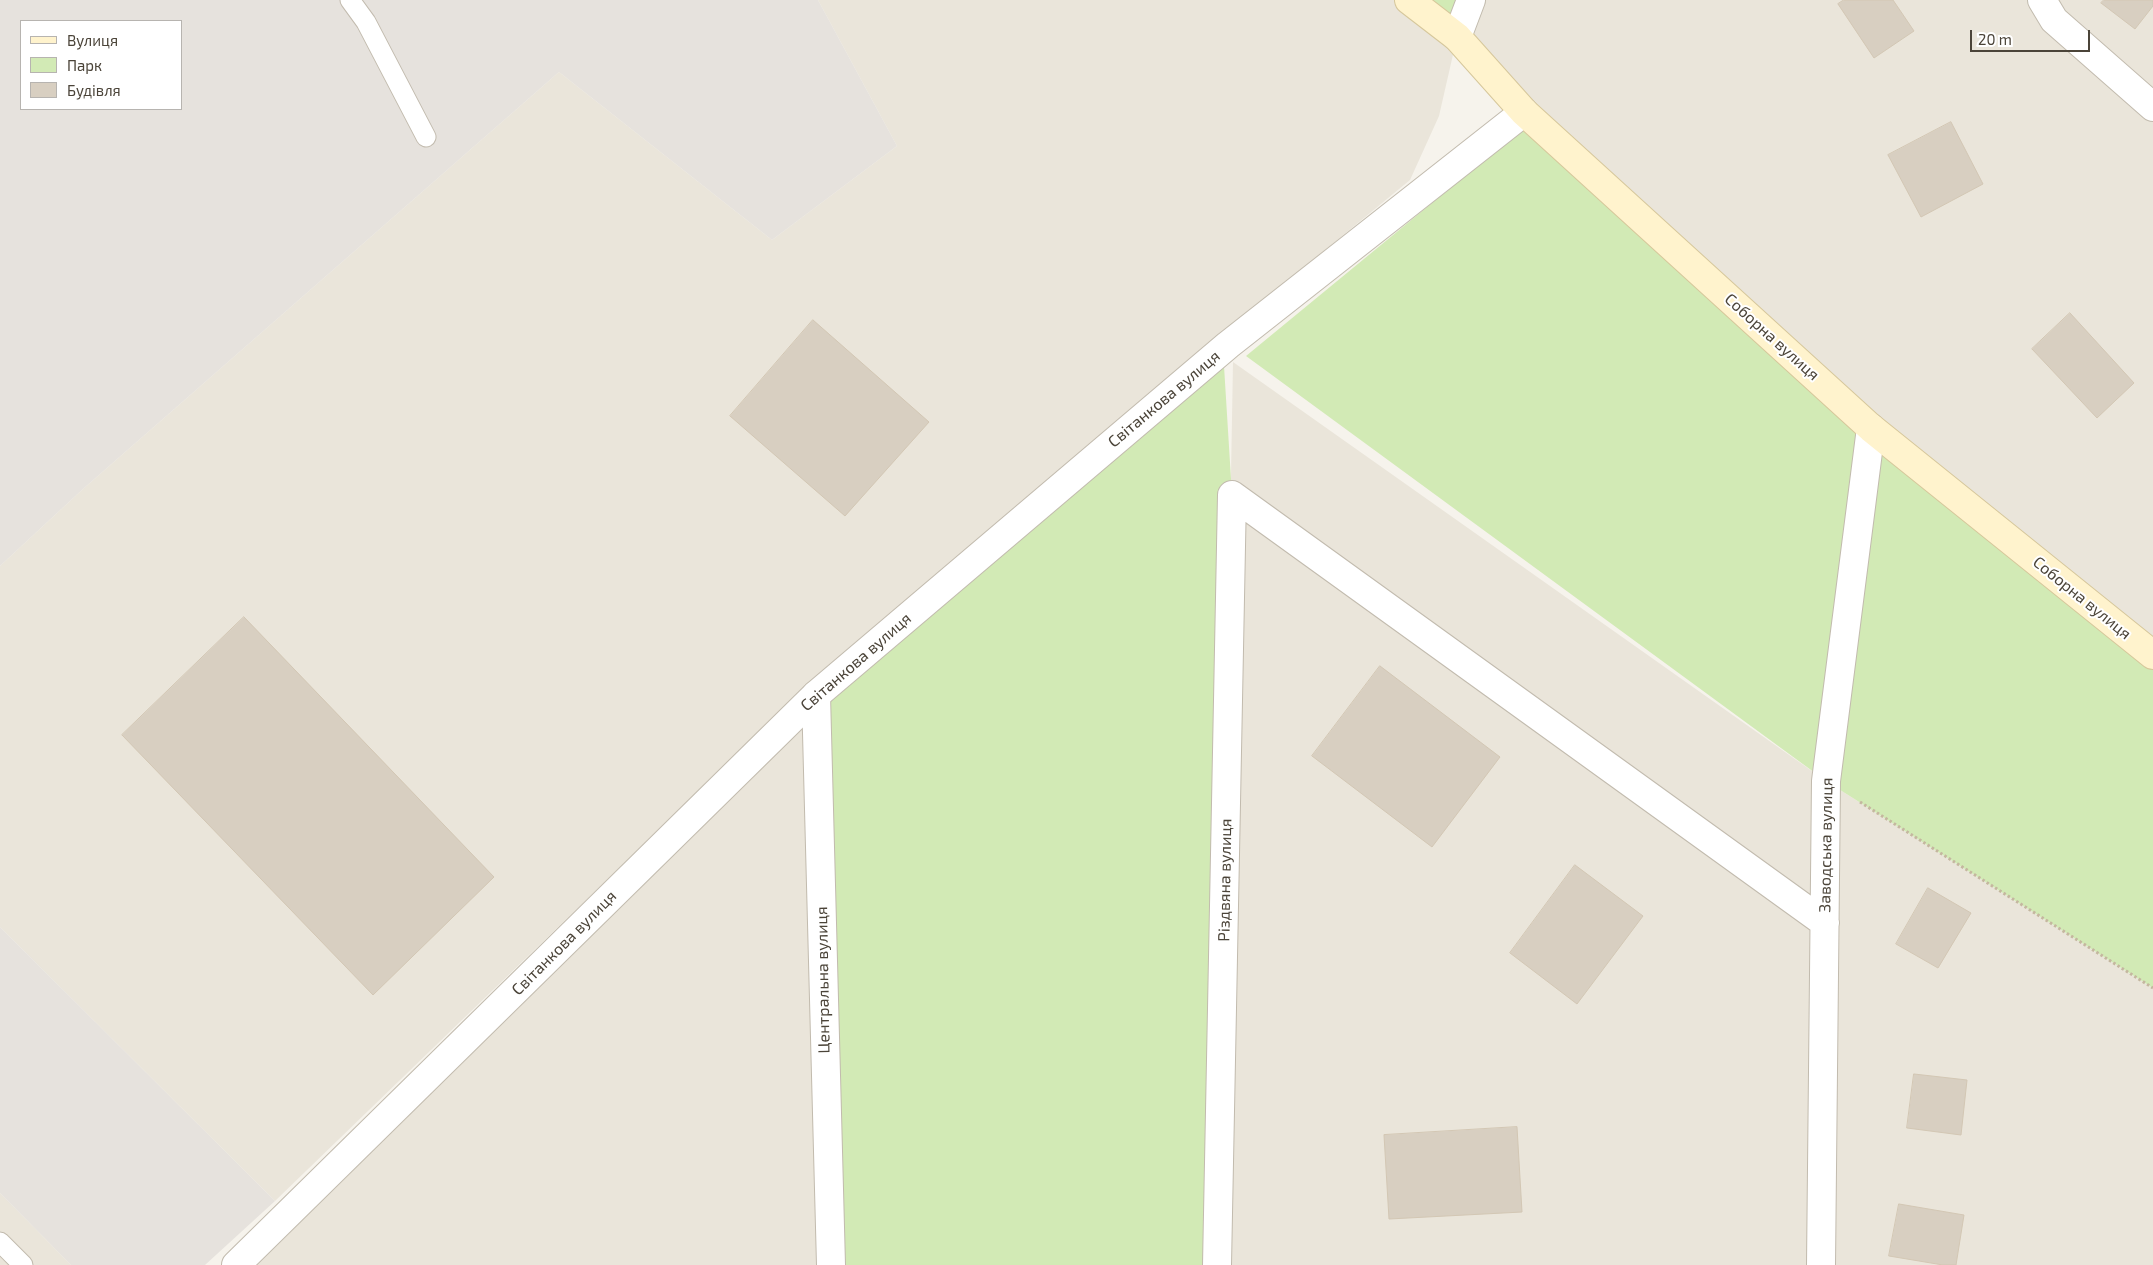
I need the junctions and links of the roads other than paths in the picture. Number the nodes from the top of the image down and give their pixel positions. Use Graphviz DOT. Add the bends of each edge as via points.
graph roads {
  1 [pos="350,0"];
  2 [pos="1409,0"];
  3 [pos="1471,0"];
  4 [pos="2042,0"];
  5 [pos="1457,37"];
  6 [pos="2153,107"];
  7 [pos="1524,112"];
  8 [pos="426,137"];
  9 [pos="1872,428"];
  10 [pos="2153,655"];
  11 [pos="816,695"];
  12 [pos="1824,923"];
  13 [pos="0,1242"];
  14 [pos="23,1265"];
  15 [pos="236,1265"];
  16 [pos="831,1265"];
  17 [pos="1217,1265"];
  18 [pos="1820,1265"];
  1 -- 8 [label="lane" via="366,22"];
  2 -- 5 [label="main road, Соборна вулиця"];
  3 -- 5 [label="street"];
  4 -- 6 [label="street" via="2054,20"];
  5 -- 7 [label="main road, Соборна вулиця"];
  7 -- 9 [label="main road, Соборна вулиця"];
  7 -- 11 [label="street, Світанкова вулиця" via="1228,345"];
  9 -- 10 [label="main road, Соборна вулиця"];
  9 -- 12 [label="street, Заводська вулиця" via="1826,781"];
  11 -- 15 [label="street, Світанкова вулиця"];
  11 -- 16 [label="street, Центральна вулиця"];
  12 -- 17 [label="street, Різдвяна вулиця" via="1232,495"];
  12 -- 18 [label="street, Заводська вулиця"];
  13 -- 14 [label="lane"];
}
